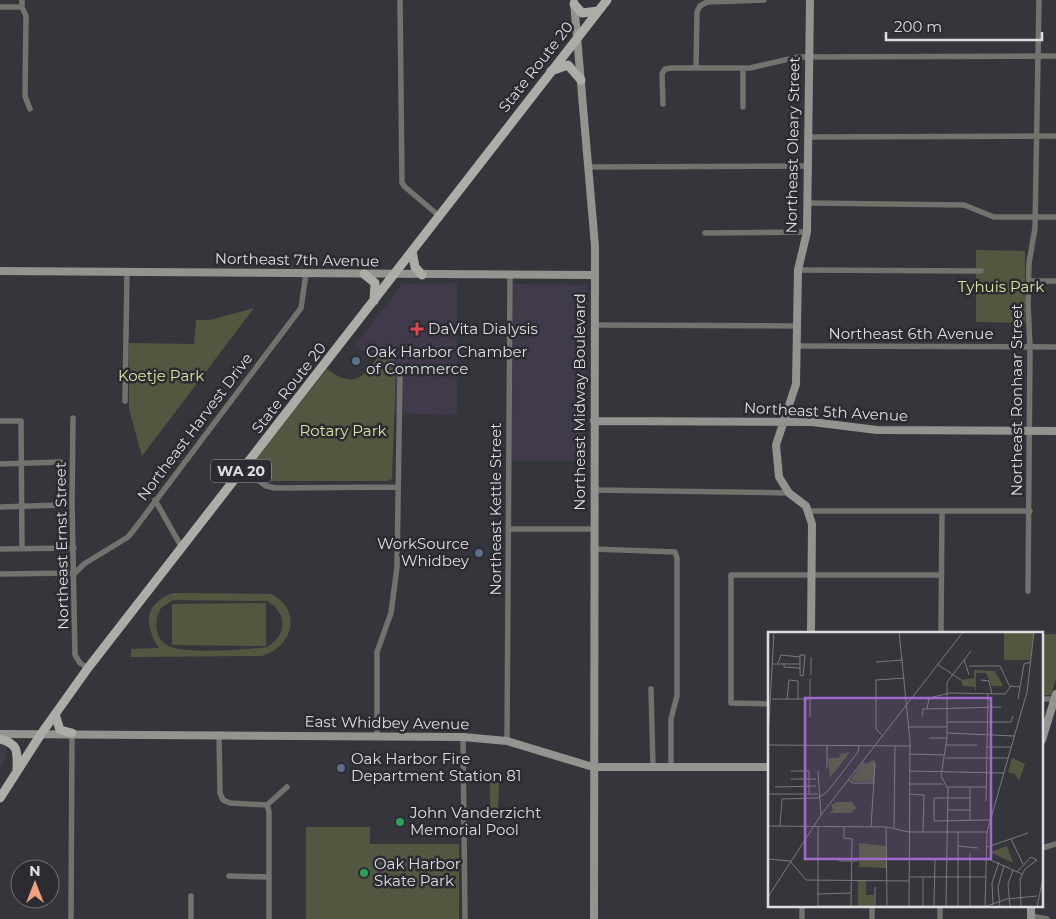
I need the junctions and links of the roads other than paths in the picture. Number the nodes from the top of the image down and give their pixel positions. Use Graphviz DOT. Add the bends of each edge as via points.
graph roads {
  1 [pos="22,0"];
  2 [pos="400,0"];
  3 [pos="607,0"];
  4 [pos="764,0"];
  5 [pos="810,0"];
  6 [pos="1039,0"];
  7 [pos="741,1"];
  8 [pos="574,2"];
  9 [pos="0,7"];
  10 [pos="22,8"];
  11 [pos="598,11"];
  12 [pos="576,38"];
  13 [pos="1038,56"];
  14 [pos="1056,56"];
  15 [pos="809,57"];
  16 [pos="696,68"];
  17 [pos="743,68"];
  18 [pos="551,71"];
  19 [pos="581,80"];
  20 [pos="663,104"];
  21 [pos="743,107"];
  22 [pos="30,109"];
  23 [pos="1037,136"];
  24 [pos="1056,136"];
  25 [pos="808,137"];
  26 [pos="588,166"];
  27 [pos="808,166"];
  28 [pos="807,202"];
  29 [pos="438,215"];
  30 [pos="1036,217"];
  31 [pos="1056,217"];
  32 [pos="807,232"];
  33 [pos="705,233"];
  34 [pos="412,251"];
  35 [pos="798,270"];
  36 [pos="0,271"];
  37 [pos="981,271"];
  38 [pos="127,272"];
  39 [pos="306,274"];
  40 [pos="364,274"];
  41 [pos="395,275"];
  42 [pos="422,275"];
  43 [pos="594,275"];
  44 [pos="510,276"];
  45 [pos="1029,281"];
  46 [pos="1056,281"];
  47 [pos="374,302"];
  48 [pos="594,324"];
  49 [pos="797,326"];
  50 [pos="797,346"];
  51 [pos="1030,347"];
  52 [pos="1056,347"];
  53 [pos="400,374"];
  54 [pos="125,401"];
  55 [pos="73,418"];
  56 [pos="0,421"];
  57 [pos="594,421"];
  58 [pos="783,421"];
  59 [pos="1030,431"];
  60 [pos="1056,431"];
  61 [pos="61,462"];
  62 [pos="0,464"];
  63 [pos="21,464"];
  64 [pos="242,469"];
  65 [pos="397,487"];
  66 [pos="594,490"];
  67 [pos="789,493"];
  68 [pos="155,500"];
  69 [pos="60,505"];
  70 [pos="21,506"];
  71 [pos="0,507"];
  72 [pos="809,511"];
  73 [pos="942,511"];
  74 [pos="1030,511"];
  75 [pos="509,529"];
  76 [pos="593,529"];
  77 [pos="181,546"];
  78 [pos="22,548"];
  79 [pos="74,548"];
  80 [pos="0,549"];
  81 [pos="593,549"];
  82 [pos="75,573"];
  83 [pos="0,574"];
  84 [pos="812,574"];
  85 [pos="941,575"];
  86 [pos="1028,591"];
  87 [pos="811,632"];
  88 [pos="941,632"];
  89 [pos="88,668"];
  90 [pos="651,689"];
  91 [pos="1055,697"];
  92 [pos="768,704"];
  93 [pos="55,714"];
  94 [pos="72,733"];
  95 [pos="1044,733"];
  96 [pos="0,734"];
  97 [pos="41,734"];
  98 [pos="219,734"];
  99 [pos="377,735"];
  100 [pos="463,737"];
  101 [pos="0,739"];
  102 [pos="507,741"];
  103 [pos="592,767"];
  104 [pos="654,767"];
  105 [pos="671,767"];
  106 [pos="768,767"];
  107 [pos="17,771"];
  108 [pos="287,787"];
  109 [pos="0,798"];
  110 [pos="266,805"];
  111 [pos="229,876"];
  112 [pos="269,876"];
  113 [pos="191,896"];
  114 [pos="802,906"];
  115 [pos="872,906"];
  116 [pos="940,906"];
  117 [pos="1031,918"];
  118 [pos="71,919"];
  119 [pos="191,919"];
  120 [pos="269,919"];
  121 [pos="465,919"];
  122 [pos="594,919"];
  123 [pos="802,919"];
  124 [pos="872,919"];
  125 [pos="940,919"];
  126 [pos="1047,919"];
  1 -- 10 [label="street"];
  2 -- 29 [label="street" via="402,183"];
  3 -- 11 [label="main road, State Route 20 / WA 20"];
  4 -- 7 [label="street"];
  5 -- 15 [label="street, Northeast Oleary Street"];
  6 -- 13 [label="street, Northeast Ronhaar Street"];
  7 -- 16 [label="street" via="707,2 700,6 697,12"];
  8 -- 11 [label="main road" via="582,13"];
  8 -- 12 [label="street, Northeast Midway Boulevard"];
  9 -- 10 [label="street"];
  10 -- 22 [label="street" via="26,16 25,96"];
  11 -- 12 [label="main road, State Route 20 / WA 20"];
  12 -- 18 [label="main road, State Route 20 / WA 20"];
  12 -- 19 [label="street, Northeast Midway Boulevard"];
  13 -- 14 [label="street"];
  13 -- 15 [label="street"];
  13 -- 23 [label="street, Northeast Ronhaar Street"];
  15 -- 17 [label="street"];
  15 -- 25 [label="street, Northeast Oleary Street"];
  16 -- 17 [label="street"];
  16 -- 20 [label="street" via="665,69 662,74"];
  17 -- 21 [label="street"];
  18 -- 19 [label="main road" via="568,65"];
  18 -- 29 [label="main road, State Route 20 / WA 20"];
  19 -- 26 [label="street, Northeast Midway Boulevard"];
  23 -- 24 [label="street"];
  23 -- 25 [label="street"];
  23 -- 30 [label="street, Northeast Ronhaar Street"];
  25 -- 27 [label="street, Northeast Oleary Street"];
  26 -- 27 [label="street"];
  26 -- 43 [label="street, Northeast Midway Boulevard" via="595,246"];
  27 -- 28 [label="street, Northeast Oleary Street"];
  28 -- 30 [label="street" via="964,205 994,217"];
  28 -- 32 [label="street, Northeast Oleary Street"];
  29 -- 34 [label="main road, State Route 20 / WA 20"];
  30 -- 31 [label="street"];
  30 -- 45 [label="street, Northeast Ronhaar Street"];
  32 -- 33 [label="street"];
  32 -- 35 [label="street, Northeast Oleary Street"];
  34 -- 41 [label="main road, State Route 20 / WA 20"];
  34 -- 42 [label="main road" via="415,267"];
  35 -- 37 [label="street"];
  35 -- 49 [label="street, Northeast Oleary Street"];
  36 -- 38 [label="street, Northeast 7th Avenue"];
  38 -- 39 [label="street, Northeast 7th Avenue"];
  38 -- 54 [label="street"];
  39 -- 40 [label="street, Northeast 7th Avenue"];
  39 -- 68 [label="street, Northeast Harvest Drive" via="301,308"];
  40 -- 41 [label="street, Northeast 7th Avenue"];
  40 -- 47 [label="main road" via="375,284"];
  41 -- 42 [label="street, Northeast 7th Avenue"];
  41 -- 47 [label="main road, State Route 20 / WA 20"];
  42 -- 44 [label="street, Northeast 7th Avenue"];
  43 -- 44 [label="street, Northeast 7th Avenue"];
  43 -- 48 [label="street, Northeast Midway Boulevard"];
  44 -- 75 [label="street, Northeast Kettle Street"];
  45 -- 46 [label="street"];
  45 -- 51 [label="street, Northeast Ronhaar Street"];
  47 -- 64 [label="main road, State Route 20 / WA 20"];
  48 -- 49 [label="street"];
  48 -- 57 [label="street, Northeast Midway Boulevard"];
  49 -- 50 [label="street, Northeast Oleary Street"];
  50 -- 51 [label="street, Northeast 6th Avenue"];
  50 -- 58 [label="street, Northeast Oleary Street" via="796,384"];
  51 -- 52 [label="street, Northeast 6th Avenue"];
  51 -- 59 [label="street, Northeast Ronhaar Street"];
  53 -- 65 [label="street"];
  55 -- 79 [label="street, Northeast Ernst Street"];
  56 -- 63 [label="street" via="21,421"];
  57 -- 58 [label="street, Northeast 5th Avenue"];
  57 -- 66 [label="street, Northeast Midway Boulevard"];
  58 -- 59 [label="street, Northeast 5th Avenue" via="877,430"];
  58 -- 67 [label="street, Northeast Oleary Street" via="777,437 777,470"];
  59 -- 60 [label="street, Northeast 5th Avenue"];
  59 -- 74 [label="street, Northeast Ronhaar Street"];
  61 -- 63 [label="street"];
  62 -- 63 [label="street"];
  63 -- 70 [label="street"];
  64 -- 65 [label="street" via="266,486 275,488"];
  64 -- 77 [label="main road, State Route 20 / WA 20"];
  65 -- 99 [label="street" via="395,589 378,652"];
  66 -- 67 [label="street"];
  66 -- 76 [label="street, Northeast Midway Boulevard"];
  67 -- 72 [label="street, Northeast Oleary Street"];
  68 -- 77 [label="street"];
  68 -- 82 [label="street, Northeast Harvest Drive" via="128,537"];
  69 -- 70 [label="street"];
  70 -- 71 [label="street"];
  70 -- 78 [label="street"];
  72 -- 73 [label="street"];
  72 -- 84 [label="street"];
  73 -- 74 [label="street"];
  73 -- 85 [label="street"];
  74 -- 86 [label="street, Northeast Ronhaar Street"];
  75 -- 76 [label="street"];
  75 -- 102 [label="street, Northeast Kettle Street"];
  76 -- 81 [label="street, Northeast Midway Boulevard"];
  77 -- 89 [label="main road, State Route 20 / WA 20"];
  78 -- 79 [label="street"];
  78 -- 80 [label="street"];
  79 -- 82 [label="street, Northeast Ernst Street"];
  81 -- 103 [label="street, Northeast Midway Boulevard"];
  81 -- 105 [label="street" via="674,552 677,558 677,696 671,719"];
  82 -- 83 [label="street"];
  82 -- 89 [label="street, Northeast Ernst Street" via="75,655"];
  84 -- 85 [label="street"];
  84 -- 87 [label="street"];
  84 -- 92 [label="street" via="731,575 731,703"];
  85 -- 88 [label="street"];
  89 -- 93 [label="main road, State Route 20 / WA 20"];
  90 -- 104 [label="street"];
  91 -- 95 [label="street"];
  93 -- 94 [label="main road" via="60,730"];
  93 -- 97 [label="main road, State Route 20 / WA 20"];
  94 -- 97 [label="street, East Whidbey Avenue"];
  94 -- 98 [label="street, East Whidbey Avenue"];
  94 -- 118 [label="street"];
  96 -- 97 [label="street, East Whidbey Avenue"];
  97 -- 107 [label="main road, State Route 20 / WA 20"];
  98 -- 99 [label="street, East Whidbey Avenue"];
  98 -- 110 [label="street" via="220,793 223,800"];
  99 -- 100 [label="street, East Whidbey Avenue"];
  100 -- 102 [label="street, East Whidbey Avenue"];
  100 -- 121 [label="street"];
  101 -- 107 [label="main road" via="10,742 17,751"];
  102 -- 103 [label="street, East Whidbey Avenue"];
  103 -- 104 [label="street, East Whidbey Avenue"];
  103 -- 122 [label="street, Northeast Midway Boulevard"];
  104 -- 105 [label="street, East Whidbey Avenue"];
  105 -- 106 [label="street, East Whidbey Avenue"];
  107 -- 109 [label="main road, State Route 20 / WA 20"];
  108 -- 110 [label="street"];
  110 -- 112 [label="street" via="269,812"];
  111 -- 112 [label="street"];
  112 -- 120 [label="street"];
  113 -- 119 [label="street"];
  114 -- 123 [label="street"];
  115 -- 124 [label="street"];
  116 -- 125 [label="street"];
  117 -- 126 [label="street"];
}
